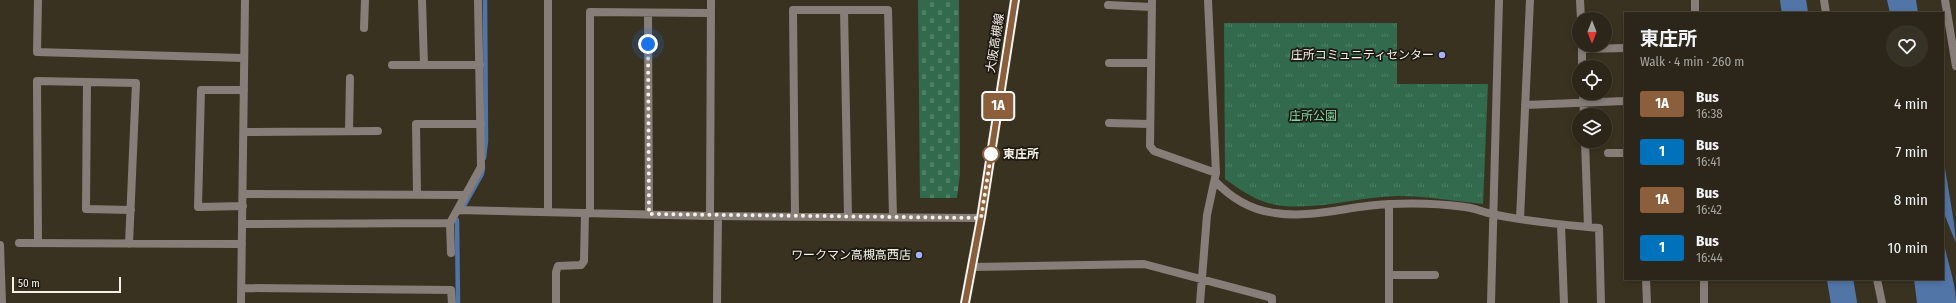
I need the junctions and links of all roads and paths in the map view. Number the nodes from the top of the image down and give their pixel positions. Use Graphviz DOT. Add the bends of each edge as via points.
graph roads {
  1 [pos="38,0"];
  2 [pos="245,0"];
  3 [pos="364,0"];
  4 [pos="422,0"];
  5 [pos="478,0"];
  6 [pos="548,0"];
  7 [pos="710,0"];
  8 [pos="1015,0"];
  9 [pos="1208,0"];
  10 [pos="1499,0"];
  11 [pos="1530,0"];
  12 [pos="1580,0"];
  13 [pos="1695,0"];
  14 [pos="1824,0"];
  15 [pos="1945,0"];
  16 [pos="1152,3"];
  17 [pos="1108,5"];
  18 [pos="844,10"];
  19 [pos="648,12"];
  20 [pos="1581,12"];
  21 [pos="1695,12"];
  22 [pos="1826,12"];
  23 [pos="711,13"];
  24 [pos="364,28"];
  25 [pos="1612,48"];
  26 [pos="1624,48"];
  27 [pos="244,58"];
  28 [pos="1109,63"];
  29 [pos="1150,63"];
  30 [pos="392,65"];
  31 [pos="424,65"];
  32 [pos="480,65"];
  33 [pos="1956,66"];
  34 [pos="350,78"];
  35 [pos="88,82"];
  36 [pos="244,90"];
  37 [pos="1584,100"];
  38 [pos="1624,101"];
  39 [pos="1584,103"];
  40 [pos="1525,105"];
  41 [pos="1584,108"];
  42 [pos="1109,123"];
  43 [pos="481,124"];
  44 [pos="1149,124"];
  45 [pos="349,131"];
  46 [pos="378,131"];
  47 [pos="244,132"];
  48 [pos="1585,148"];
  49 [pos="1608,153"];
  50 [pos="1624,153"];
  51 [pos="1216,177"];
  52 [pos="243,194"];
  53 [pos="417,195"];
  54 [pos="465,195"];
  55 [pos="1389,204"];
  56 [pos="242,206"];
  57 [pos="131,210"];
  58 [pos="458,210"];
  59 [pos="548,212"];
  60 [pos="587,213"];
  61 [pos="649,214"];
  62 [pos="1492,214"];
  63 [pos="714,216"];
  64 [pos="795,216"];
  65 [pos="848,216"];
  66 [pos="894,217"];
  67 [pos="981,218"];
  68 [pos="1520,219"];
  69 [pos="450,223"];
  70 [pos="242,224"];
  71 [pos="1561,225"];
  72 [pos="1588,227"];
  73 [pos="19,243"];
  74 [pos="38,243"];
  75 [pos="129,244"];
  76 [pos="242,244"];
  77 [pos="0,245"];
  78 [pos="451,254"];
  79 [pos="972,267"];
  80 [pos="1389,275"];
  81 [pos="1435,275"];
  82 [pos="1646,280"];
  83 [pos="1704,280"];
  84 [pos="1877,280"];
  85 [pos="1202,281"];
  86 [pos="242,288"];
  87 [pos="2,303"];
  88 [pos="241,303"];
  89 [pos="452,303"];
  90 [pos="556,303"];
  91 [pos="717,303"];
  92 [pos="965,303"];
  93 [pos="1200,303"];
  94 [pos="1272,303"];
  95 [pos="1389,303"];
  96 [pos="1491,303"];
  97 [pos="1564,303"];
  98 [pos="1601,303"];
  99 [pos="1647,303"];
  100 [pos="1704,303"];
  101 [pos="1882,303"];
  1 -- 27 [label="street" via="37,52"];
  2 -- 27 [label="street"];
  3 -- 24 [label="street"];
  4 -- 31 [label="street"];
  5 -- 32 [label="street"];
  6 -- 59 [label="street"];
  7 -- 23 [label="street"];
  8 -- 67 [label="main road, 大阪高槻線"];
  9 -- 51 [label="street"];
  10 -- 62 [label="street"];
  11 -- 40 [label="street"];
  12 -- 20 [label="street"];
  13 -- 21 [label="street"];
  14 -- 22 [label="street"];
  15 -- 33 [label="street"];
  16 -- 17 [label="street"];
  16 -- 29 [label="street"];
  18 -- 64 [label="street" via="793,10"];
  18 -- 65 [label="street"];
  18 -- 66 [label="street" via="888,10"];
  19 -- 23 [label="street"];
  19 -- 60 [label="street" via="590,12"];
  19 -- 61 [label="street"];
  23 -- 63 [label="street"];
  25 -- 26 [label="street"];
  27 -- 36 [label="street"];
  28 -- 29 [label="street"];
  29 -- 44 [label="street"];
  30 -- 31 [label="street"];
  31 -- 32 [label="street"];
  32 -- 43 [label="street"];
  34 -- 45 [label="street"];
  35 -- 57 [label="street" via="86,209"];
  35 -- 57 [label="street" via="136,83"];
  35 -- 74 [label="street" via="37,81"];
  36 -- 47 [label="street"];
  36 -- 56 [label="street" via="201,90 198,207"];
  37 -- 39 [label="street"];
  38 -- 39 [label="street"];
  39 -- 40 [label="street"];
  39 -- 41 [label="street"];
  40 -- 68 [label="street"];
  42 -- 44 [label="street"];
  43 -- 53 [label="street" via="416,124"];
  43 -- 54 [label="street" via="481,167"];
  44 -- 51 [label="street" via="1150,146 1154,152"];
  45 -- 46 [label="street"];
  45 -- 47 [label="street"];
  47 -- 52 [label="street"];
  48 -- 72 [label="street"];
  49 -- 50 [label="street"];
  51 -- 55 [label="street" via="1228,193 1242,202 1258,210 1275,213 1292,214"];
  51 -- 85 [label="street" via="1207,215"];
  52 -- 53 [label="street"];
  52 -- 56 [label="street"];
  53 -- 54 [label="street"];
  54 -- 58 [label="street"];
  55 -- 62 [label="street" via="1466,207"];
  55 -- 80 [label="street"];
  56 -- 70 [label="street"];
  57 -- 75 [label="street"];
  58 -- 59 [label="street"];
  58 -- 69 [label="street"];
  59 -- 60 [label="street"];
  60 -- 61 [label="street"];
  60 -- 90 [label="street" via="584,261 581,265 558,266"];
  61 -- 63 [label="street"];
  62 -- 68 [label="street"];
  62 -- 96 [label="street"];
  63 -- 64 [label="street"];
  63 -- 91 [label="street"];
  64 -- 65 [label="street"];
  65 -- 66 [label="street"];
  66 -- 67 [label="street"];
  67 -- 79 [label="main road, 大阪高槻線"];
  68 -- 71 [label="street"];
  69 -- 70 [label="street"];
  69 -- 78 [label="street"];
  70 -- 76 [label="street"];
  71 -- 72 [label="street"];
  71 -- 97 [label="street"];
  72 -- 98 [label="street" via="1599,228"];
  73 -- 74 [label="street"];
  74 -- 75 [label="street"];
  75 -- 76 [label="street"];
  76 -- 86 [label="street"];
  77 -- 87 [label="street"];
  79 -- 85 [label="street" via="1144,264"];
  79 -- 92 [label="main road, 大阪高槻線"];
  80 -- 81 [label="street"];
  80 -- 95 [label="street"];
  82 -- 99 [label="street"];
  83 -- 100 [label="street"];
  84 -- 101 [label="street"];
  85 -- 93 [label="street"];
  85 -- 94 [label="street" via="1272,298"];
  86 -- 88 [label="street"];
  86 -- 89 [label="street" via="451,290"];
}
